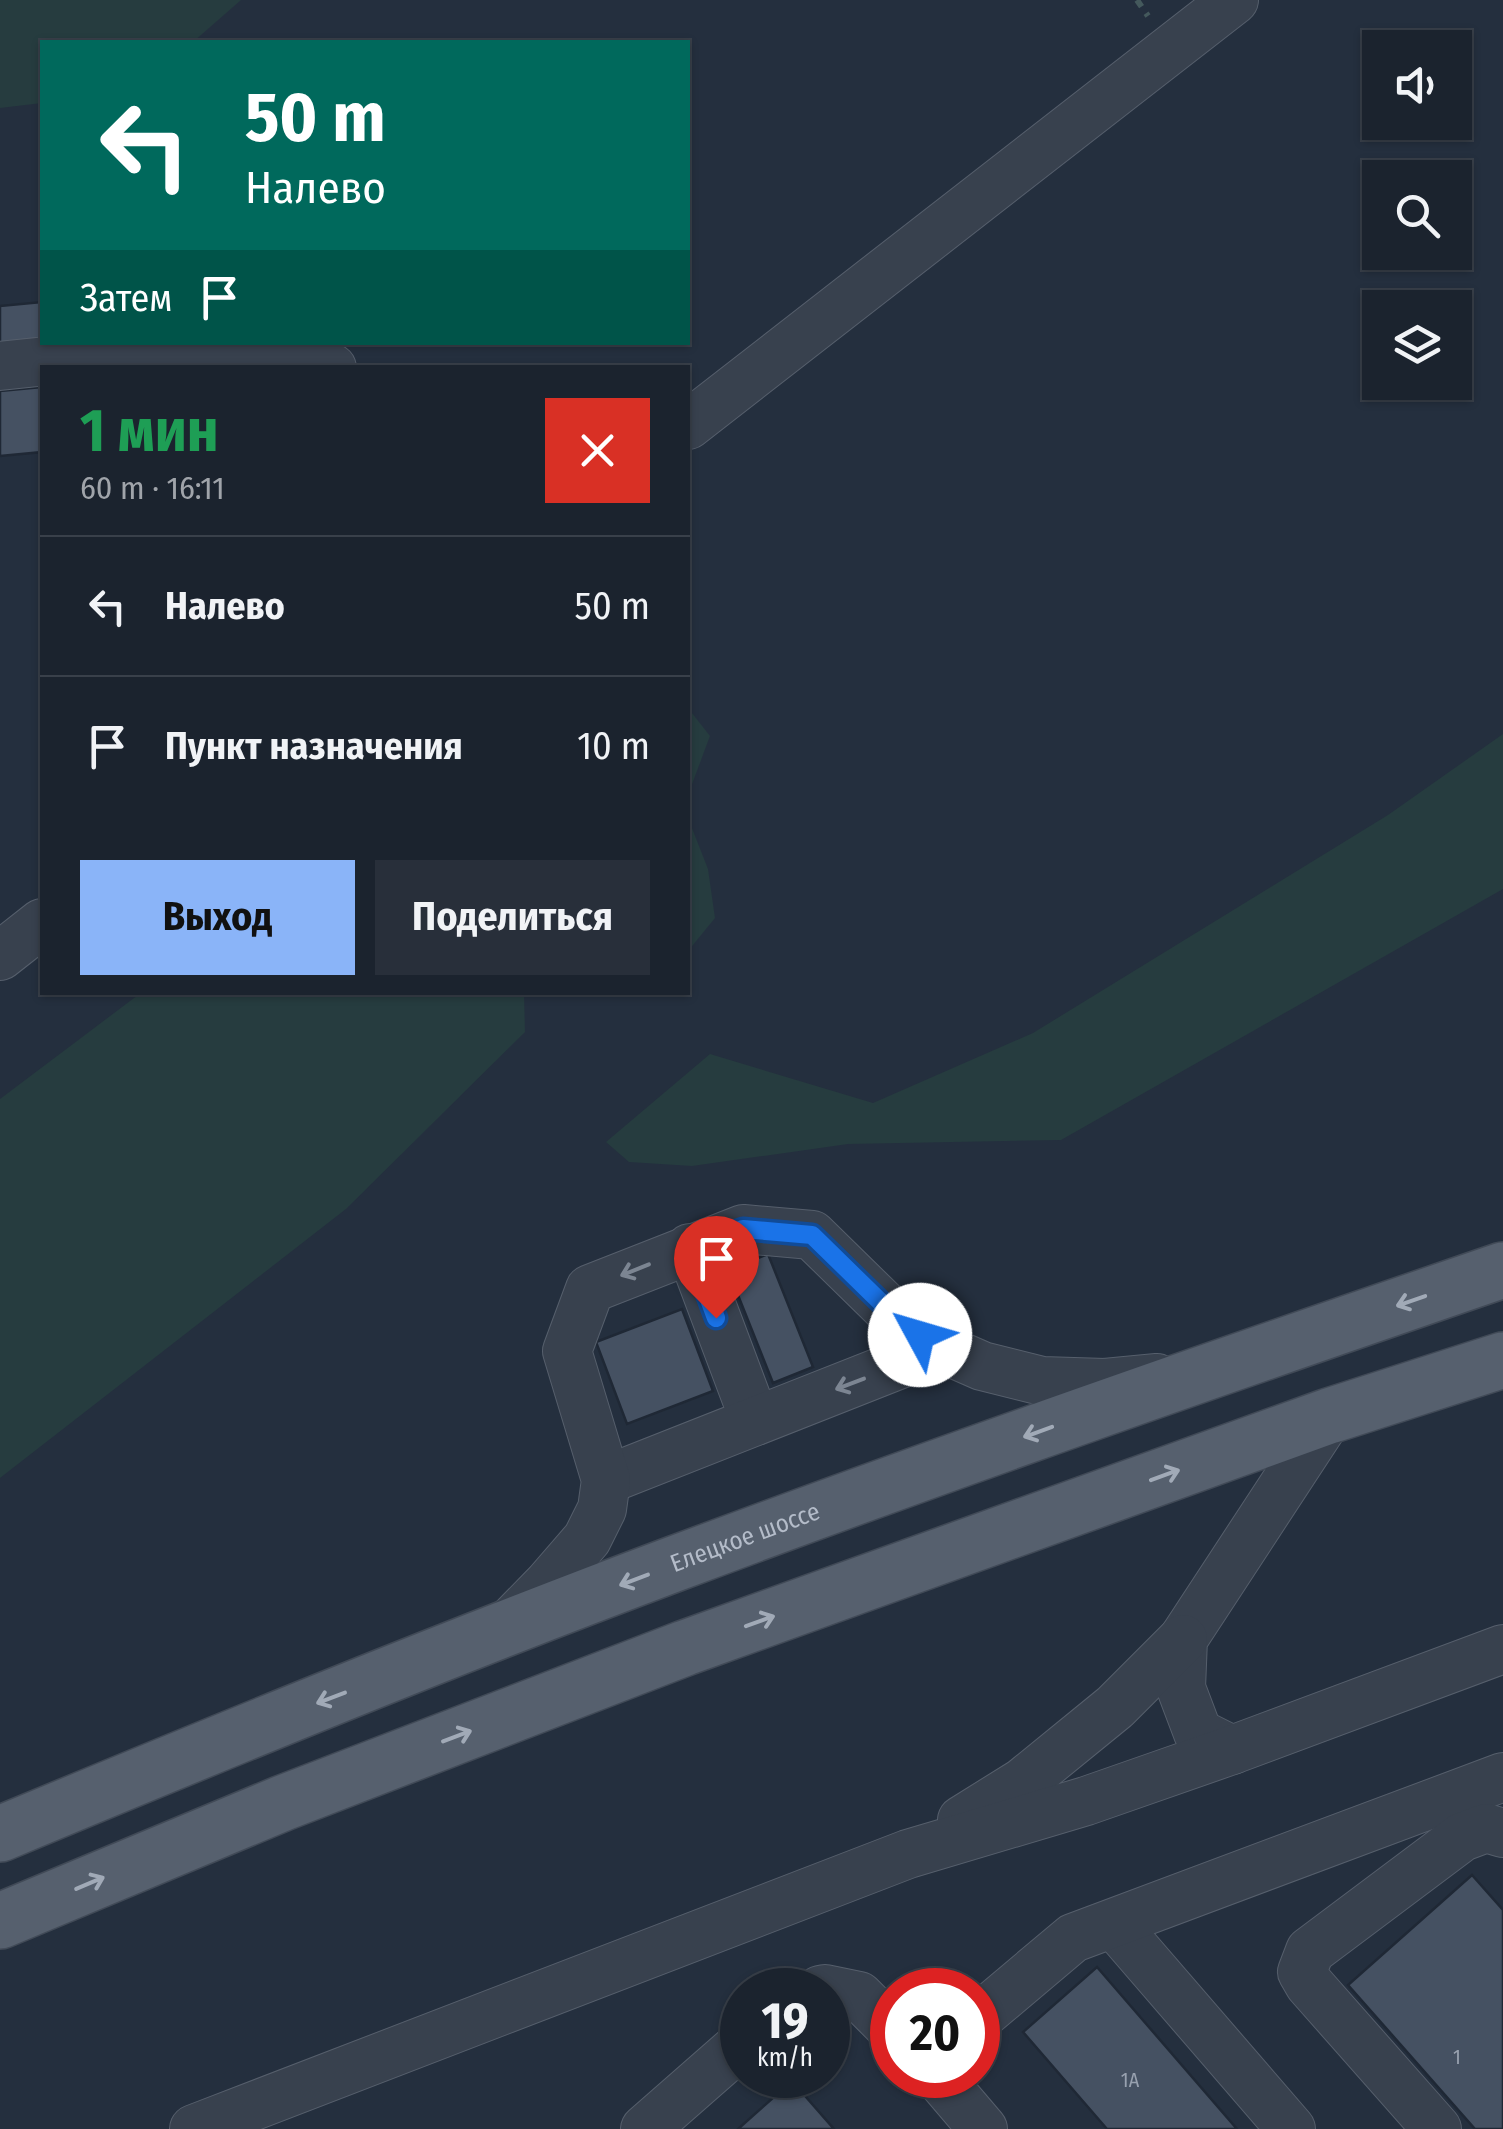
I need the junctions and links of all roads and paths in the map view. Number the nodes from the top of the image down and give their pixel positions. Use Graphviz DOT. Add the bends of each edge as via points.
graph roads {
  1 [pos="1215,6"];
  2 [pos="201,345"];
  3 [pos="214,345"];
  4 [pos="325,365"];
  5 [pos="0,366"];
  6 [pos="690,423"];
  7 [pos="40,925"];
  8 [pos="0,956"];
  9 [pos="690,1248"];
  10 [pos="1503,1270"];
  11 [pos="941,1348"];
  12 [pos="1503,1360"];
  13 [pos="1201,1373"];
  14 [pos="1329,1416"];
  15 [pos="755,1421"];
  16 [pos="606,1480"];
  17 [pos="502,1632"];
  18 [pos="1182,1640"];
  19 [pos="1503,1649"];
  20 [pos="1232,1750"];
  21 [pos="1503,1777"];
  22 [pos="1503,1832"];
  23 [pos="0,1834"];
  24 [pos="908,1854"];
  25 [pos="0,1921"];
  26 [pos="1114,1924"];
  27 [pos="1000,1999"];
  28 [pos="720,2063"];
  29 [pos="957,2098"];
  30 [pos="194,2129"];
  31 [pos="645,2129"];
  32 [pos="983,2129"];
  33 [pos="1291,2129"];
  34 [pos="1437,2129"];
  1 -- 6 [label="street"];
  2 -- 5 [label="street"];
  3 -- 4 [label="street" via="264,364"];
  7 -- 8 [label="street"];
  9 -- 11 [label="street" via="743,1229 812,1235 900,1321"];
  9 -- 15 [label="street"];
  9 -- 16 [label="street, one-way" via="590,1289 567,1351"];
  10 -- 13 [label="main road, Елецкое шоссе, one-way"];
  11 -- 13 [label="street" via="1042,1382"];
  11 -- 15 [label="street, one-way"];
  12 -- 14 [label="main road"];
  13 -- 17 [label="main road, Елецкое шоссе, one-way"];
  14 -- 18 [label="street"];
  25 -- 14 [label="main road, one-way" via="685,1648"];
  15 -- 16 [label="street"];
  16 -- 17 [label="street" via="602,1509 587,1539"];
  17 -- 23 [label="main road, Елецкое шоссе, one-way"];
  18 -- 20 [label="street" via="1181,1688 1198,1733"];
  18 -- 24 [label="street" via="1023,1782"];
  19 -- 20 [label="street"];
  20 -- 24 [label="street"];
  21 -- 26 [label="street"];
  22 -- 34 [label="street" via="1486,1828 1462,1837 1310,1950 1302,1972"];
  24 -- 30 [label="street"];
  26 -- 27 [label="street" via="1073,1938"];
  26 -- 33 [label="street"];
  28 -- 31 [label="street"];
  29 -- 32 [label="street"];
}
